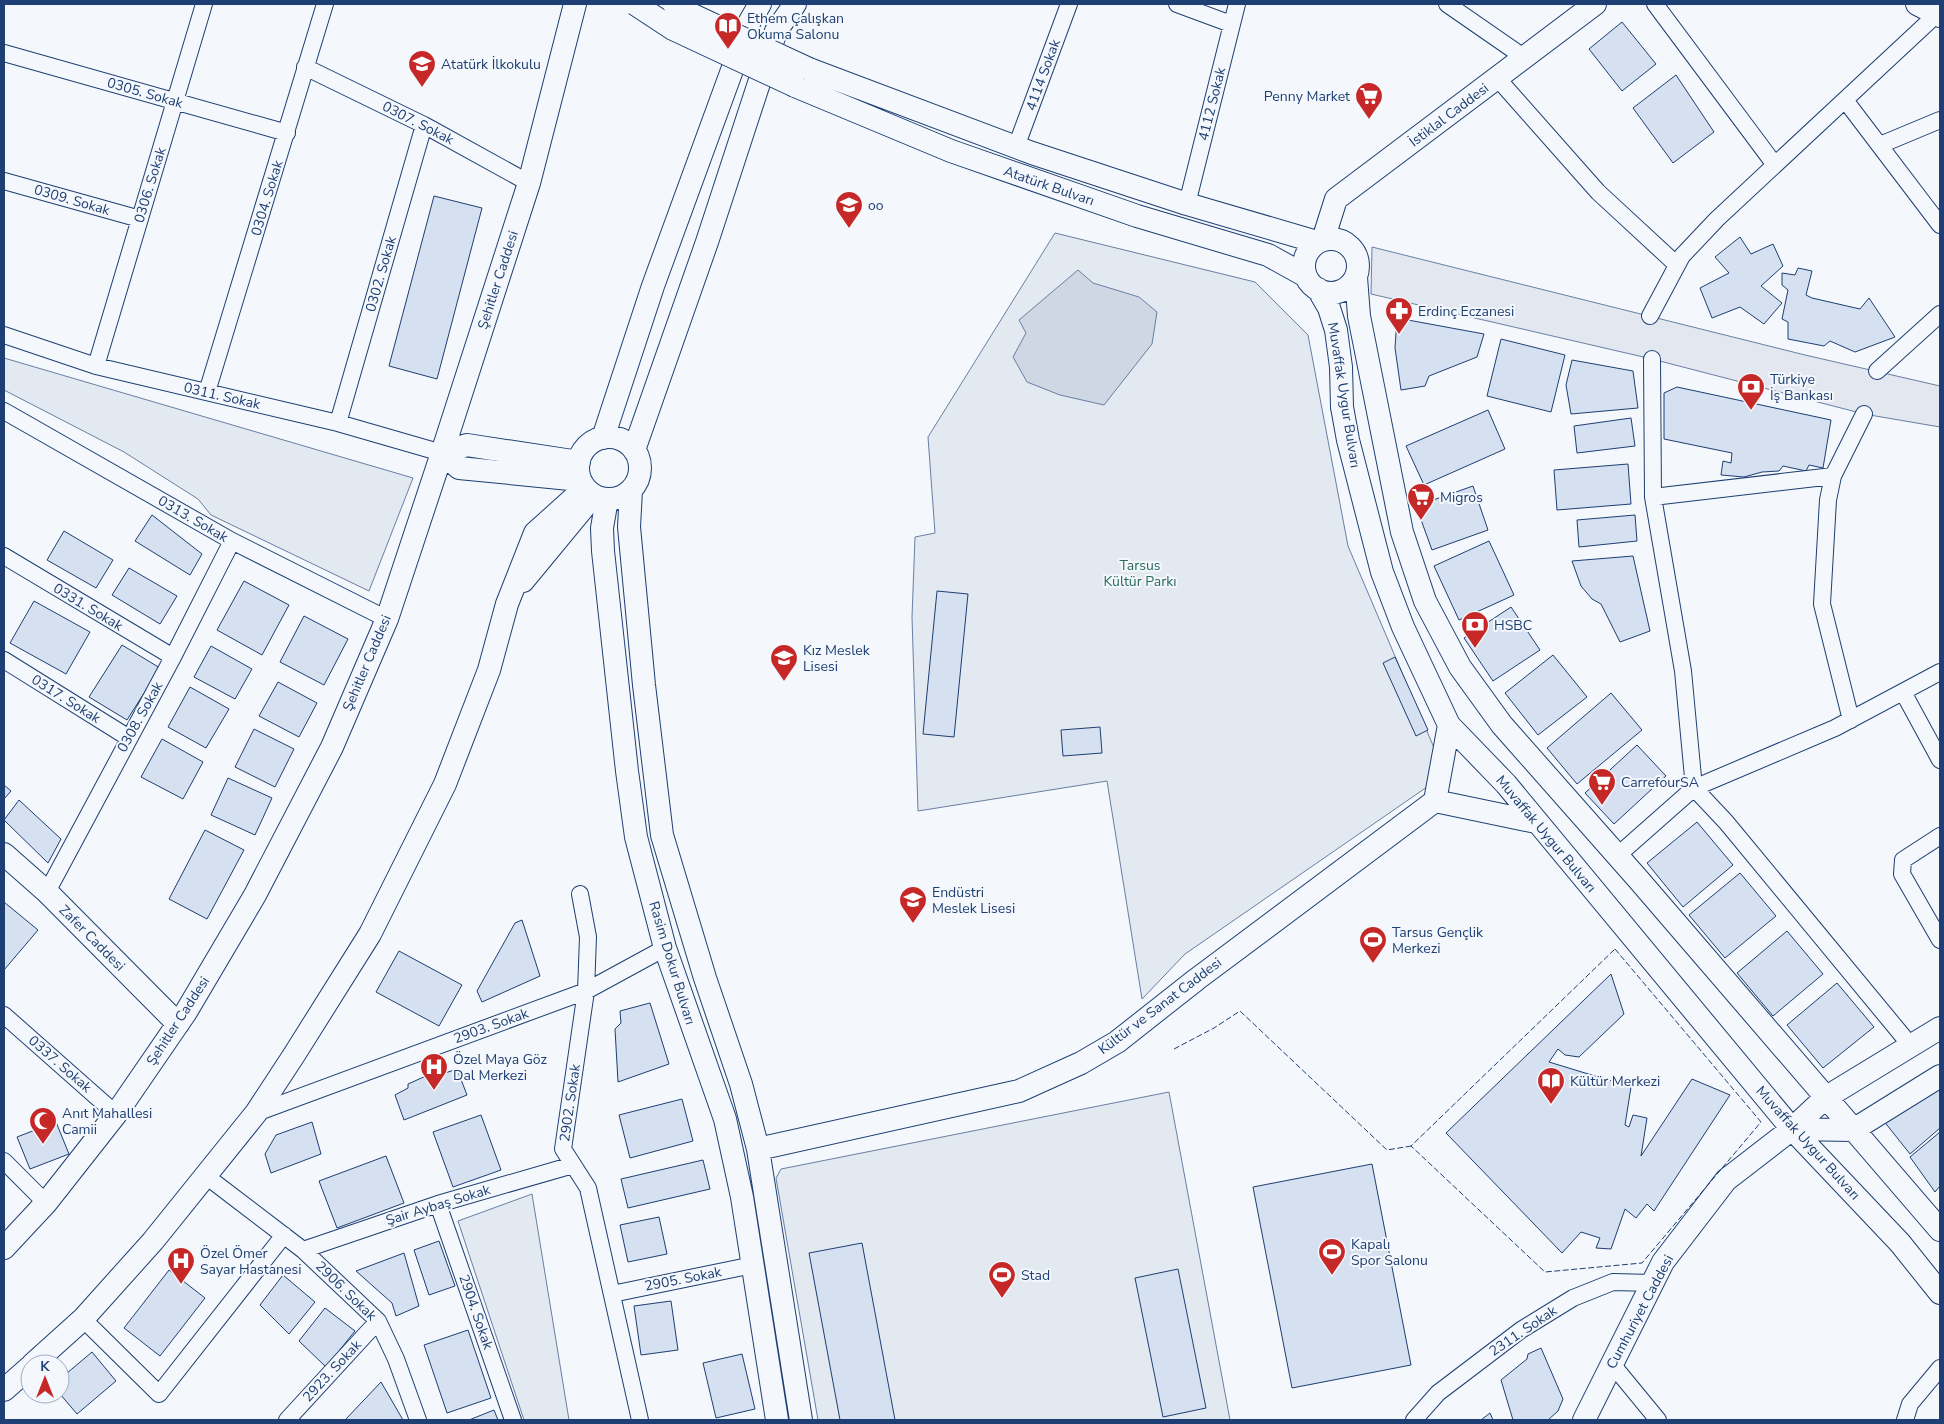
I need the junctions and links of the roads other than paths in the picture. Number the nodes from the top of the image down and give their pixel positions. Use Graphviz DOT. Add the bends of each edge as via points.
graph roads {
  1 [pos="204,4"];
  2 [pos="325,4"];
  3 [pos="575,4"];
  4 [pos="635,4"];
  5 [pos="674,4"];
  6 [pos="795,4"];
  7 [pos="1069,4"];
  8 [pos="1176,4"];
  9 [pos="1237,4"];
  10 [pos="1447,4"];
  11 [pos="1595,4"];
  12 [pos="1655,4"];
  13 [pos="1917,4"];
  14 [pos="755,12"];
  15 [pos="1939,15"];
  16 [pos="1231,24"];
  17 [pos="4,52"];
  18 [pos="1525,58"];
  19 [pos="305,67"];
  20 [pos="802,78"];
  21 [pos="1498,79"];
  22 [pos="1846,100"];
  23 [pos="175,101"];
  24 [pos="1940,120"];
  25 [pos="424,125"];
  26 [pos="287,133"];
  27 [pos="1880,145"];
  28 [pos="1016,147"];
  29 [pos="1775,165"];
  30 [pos="4,181"];
  31 [pos="529,183"];
  32 [pos="1187,204"];
  33 [pos="140,219"];
  34 [pos="1940,225"];
  35 [pos="1320,241"];
  36 [pos="1677,265"];
  37 [pos="1356,277"];
  38 [pos="1312,283"];
  39 [pos="1940,314"];
  40 [pos="1650,316"];
  41 [pos="4,334"];
  42 [pos="1652,359"];
  43 [pos="96,366"];
  44 [pos="1877,372"];
  45 [pos="206,392"];
  46 [pos="4,411"];
  47 [pos="1864,414"];
  48 [pos="338,423"];
  49 [pos="603,438"];
  50 [pos="634,450"];
  51 [pos="442,453"];
  52 [pos="1833,476"];
  53 [pos="589,485"];
  54 [pos="631,490"];
  55 [pos="1653,496"];
  56 [pos="232,541"];
  57 [pos="4,556"];
  58 [pos="387,619"];
  59 [pos="173,657"];
  60 [pos="4,660"];
  61 [pos="1940,672"];
  62 [pos="1903,692"];
  63 [pos="1851,720"];
  64 [pos="1449,725"];
  65 [pos="129,738"];
  66 [pos="1940,760"];
  67 [pos="1694,788"];
  68 [pos="1435,801"];
  69 [pos="1536,822"];
  70 [pos="1940,836"];
  71 [pos="4,854"];
  72 [pos="1617,856"];
  73 [pos="47,892"];
  74 [pos="580,894"];
  75 [pos="1940,940"];
  76 [pos="665,948"];
  77 [pos="586,991"];
  78 [pos="4,1015"];
  79 [pos="178,1024"];
  80 [pos="1940,1028"];
  81 [pos="1911,1046"];
  82 [pos="1940,1076"];
  83 [pos="1825,1098"];
  84 [pos="256,1113"];
  85 [pos="116,1114"];
  86 [pos="1792,1129"];
  87 [pos="1853,1130"];
  88 [pos="758,1149"];
  89 [pos="4,1161"];
  90 [pos="574,1165"];
  91 [pos="206,1176"];
  92 [pos="46,1204"];
  93 [pos="438,1204"];
  94 [pos="1940,1230"];
  95 [pos="284,1235"];
  96 [pos="4,1248"];
  97 [pos="303,1250"];
  98 [pos="753,1265"];
  99 [pos="1652,1283"];
  100 [pos="1940,1293"];
  101 [pos="612,1294"];
  102 [pos="83,1319"];
  103 [pos="378,1321"];
  104 [pos="44,1354"];
  105 [pos="1612,1364"];
  106 [pos="1940,1368"];
  107 [pos="20,1376"];
  108 [pos="4,1390"];
  109 [pos="287,1420"];
  110 [pos="418,1420"];
  111 [pos="513,1420"];
  112 [pos="640,1420"];
  113 [pos="776,1420"];
  114 [pos="802,1420"];
  115 [pos="1414,1420"];
  116 [pos="1584,1420"];
  117 [pos="1658,1420"];
  118 [pos="1905,1420"];
  1 -- 23 [label="street, 0306. Sokak"];
  2 -- 19 [label="street, 0304. Sokak"];
  3 -- 31 [label="main road, Şehitler Caddesi"];
  4 -- 20 [label="main road, bridge" via="673,29"];
  5 -- 20 [label="main road, bridge"];
  6 -- 50 [label="main road" via="776,31"];
  7 -- 28 [label="street, 4114 Sokak"];
  8 -- 16 [label="street"];
  9 -- 16 [label="street, 4112 Sokak"];
  10 -- 18 [label="street"];
  11 -- 18 [label="main road, İstiklal Caddesi"];
  12 -- 29 [label="street"];
  13 -- 15 [label="main road"];
  14 -- 49 [label="main road" via="653,286"];
  15 -- 22 [label="street"];
  16 -- 32 [label="street, 4112 Sokak"];
  17 -- 23 [label="street, 0305. Sokak"];
  18 -- 21 [label="main road, İstiklal Caddesi"];
  19 -- 25 [label="street, 0307. Sokak"];
  19 -- 26 [label="street, 0304. Sokak"];
  20 -- 28 [label="main road, Atatürk Bulvarı"];
  20 -- 38 [label="main road, Atatürk Bulvarı" via="951,151 1137,216 1268,255"];
  21 -- 35 [label="main road, İstiklal Caddesi" via="1336,199"];
  21 -- 36 [label="street" via="1598,192"];
  22 -- 27 [label="street"];
  22 -- 29 [label="street"];
  23 -- 26 [label="street, 0305. Sokak"];
  23 -- 33 [label="street, 0306. Sokak"];
  24 -- 27 [label="street"];
  25 -- 31 [label="street, 0307. Sokak"];
  25 -- 48 [label="street, 0302. Sokak"];
  26 -- 45 [label="street, 0304. Sokak"];
  27 -- 34 [label="street"];
  28 -- 32 [label="main road, Atatürk Bulvarı"];
  29 -- 36 [label="street" via="1717,219"];
  30 -- 33 [label="street, 0309. Sokak"];
  31 -- 51 [label="main road, Şehitler Caddesi"];
  32 -- 35 [label="main road, Atatürk Bulvarı"];
  33 -- 43 [label="street, 0306. Sokak"];
  35 -- 37 [label="main road" via="1340,240 1355,251 1359,268"];
  35 -- 38 [label="main road" via="1307,254 1304,269"];
  36 -- 40 [label="street"];
  37 -- 38 [label="main road" via="1351,285 1335,293 1326,292"];
  37 -- 72 [label="main road, Muvaffak Uygur Bulvarı" via="1359,316 1402,532 1425,601 1460,667 1502,725"];
  38 -- 64 [label="main road, Muvaffak Uygur Bulvarı" via="1329,308 1336,330 1348,440 1382,572"];
  39 -- 44 [label="street"];
  41 -- 43 [label="street, 0311. Sokak"];
  42 -- 55 [label="street"];
  43 -- 45 [label="street, 0311. Sokak"];
  45 -- 48 [label="street, 0311. Sokak"];
  46 -- 56 [label="street, 0313. Sokak"];
  47 -- 52 [label="street"];
  48 -- 51 [label="street, 0311. Sokak"];
  49 -- 50 [label="main road" via="620,440"];
  49 -- 53 [label="main road" via="590,444 581,455"];
  50 -- 54 [label="main road" via="639,475"];
  51 -- 53 [label="main road" via="459,468"];
  51 -- 58 [label="main road, Şehitler Caddesi"];
  52 -- 55 [label="street"];
  52 -- 63 [label="street" via="1828,500 1822,604"];
  53 -- 54 [label="main road" via="616,498"];
  53 -- 76 [label="main road, Rasim Dokur Bulvarı" via="602,528 636,837"];
  53 -- 84 [label="main road" via="535,533 507,604 490,670 445,784 370,934"];
  54 -- 88 [label="main road" via="629,527 662,835 741,1084"];
  55 -- 67 [label="street" via="1683,671"];
  56 -- 58 [label="street, 0313. Sokak"];
  56 -- 59 [label="street, 0308. Sokak"];
  57 -- 59 [label="street, 0331. Sokak"];
  58 -- 79 [label="main road, Şehitler Caddesi" via="327,756 255,895"];
  59 -- 65 [label="street, 0308. Sokak"];
  60 -- 65 [label="street, 0317. Sokak"];
  61 -- 62 [label="street"];
  62 -- 63 [label="street"];
  62 -- 66 [label="street"];
  63 -- 67 [label="street"];
  64 -- 68 [label="main road"];
  64 -- 69 [label="main road, Muvaffak Uygur Bulvarı" via="1506,784"];
  65 -- 73 [label="street, 0308. Sokak"];
  67 -- 72 [label="street"];
  67 -- 81 [label="street" via="1732,829"];
  68 -- 69 [label="main road"];
  68 -- 88 [label="main road, Kültür ve Sanat Caddesi" via="1117,1042 1081,1063 1019,1091"];
  69 -- 86 [label="main road, Muvaffak Uygur Bulvarı"];
  70 -- 75 [label="street" via="1903,860 1902,874"];
  71 -- 73 [label="main road, Zafer Caddesi"];
  72 -- 83 [label="main road, Muvaffak Uygur Bulvarı"];
  73 -- 79 [label="main road, Zafer Caddesi"];
  74 -- 77 [label="street, 2902. Sokak" via="588,937"];
  76 -- 77 [label="street, 2903. Sokak"];
  76 -- 98 [label="main road, Rasim Dokur Bulvarı" via="725,1119"];
  77 -- 84 [label="street, 2903. Sokak"];
  77 -- 90 [label="street, 2902. Sokak" via="563,1149"];
  78 -- 85 [label="street, 0337. Sokak"];
  79 -- 85 [label="main road, Şehitler Caddesi"];
  80 -- 81 [label="main road, Cumhuriyet Caddesi"];
  81 -- 83 [label="main road, Cumhuriyet Caddesi"];
  82 -- 87 [label="main road"];
  83 -- 86 [label="main road, Cumhuriyet Caddesi"];
  83 -- 87 [label="main road, Muvaffak Uygur Bulvarı"];
  84 -- 91 [label="main road"];
  85 -- 92 [label="main road, Şehitler Caddesi"];
  86 -- 87 [label="main road"];
  86 -- 99 [label="main road, Cumhuriyet Caddesi" via="1726,1180 1663,1262"];
  86 -- 100 [label="main road, Muvaffak Uygur Bulvarı" via="1900,1243"];
  87 -- 94 [label="main road, Muvaffak Uygur Bulvarı"];
  88 -- 114 [label="main road"];
  89 -- 92 [label="street"];
  90 -- 93 [label="street, Şair Aybaş Sokak"];
  90 -- 101 [label="street, 2902. Sokak" via="588,1188"];
  91 -- 95 [label="street, 2906. Sokak"];
  91 -- 102 [label="main road" via="153,1242"];
  92 -- 96 [label="main road, Şehitler Caddesi"];
  93 -- 97 [label="street, Şair Aybaş Sokak"];
  93 -- 111 [label="street, 2904. Sokak"];
  95 -- 97 [label="street, 2906. Sokak"];
  95 -- 102 [label="street" via="159,1394"];
  97 -- 103 [label="street, 2906. Sokak"];
  98 -- 101 [label="street, 2905. Sokak"];
  98 -- 113 [label="main road, Rasim Dokur Bulvarı"];
  99 -- 105 [label="main road, Cumhuriyet Caddesi"];
  99 -- 115 [label="street, 2311. Sokak" via="1613,1282 1573,1298 1521,1330 1438,1393"];
  101 -- 112 [label="street, 2902. Sokak"];
  102 -- 104 [label="main road"];
  103 -- 109 [label="street, 2923. Sokak"];
  103 -- 110 [label="street, 2906. Sokak"];
  105 -- 116 [label="main road, Cumhuriyet Caddesi"];
  105 -- 117 [label="street"];
  106 -- 118 [label="street" via="1910,1404"];
  107 -- 108 [label="main road"];
}
